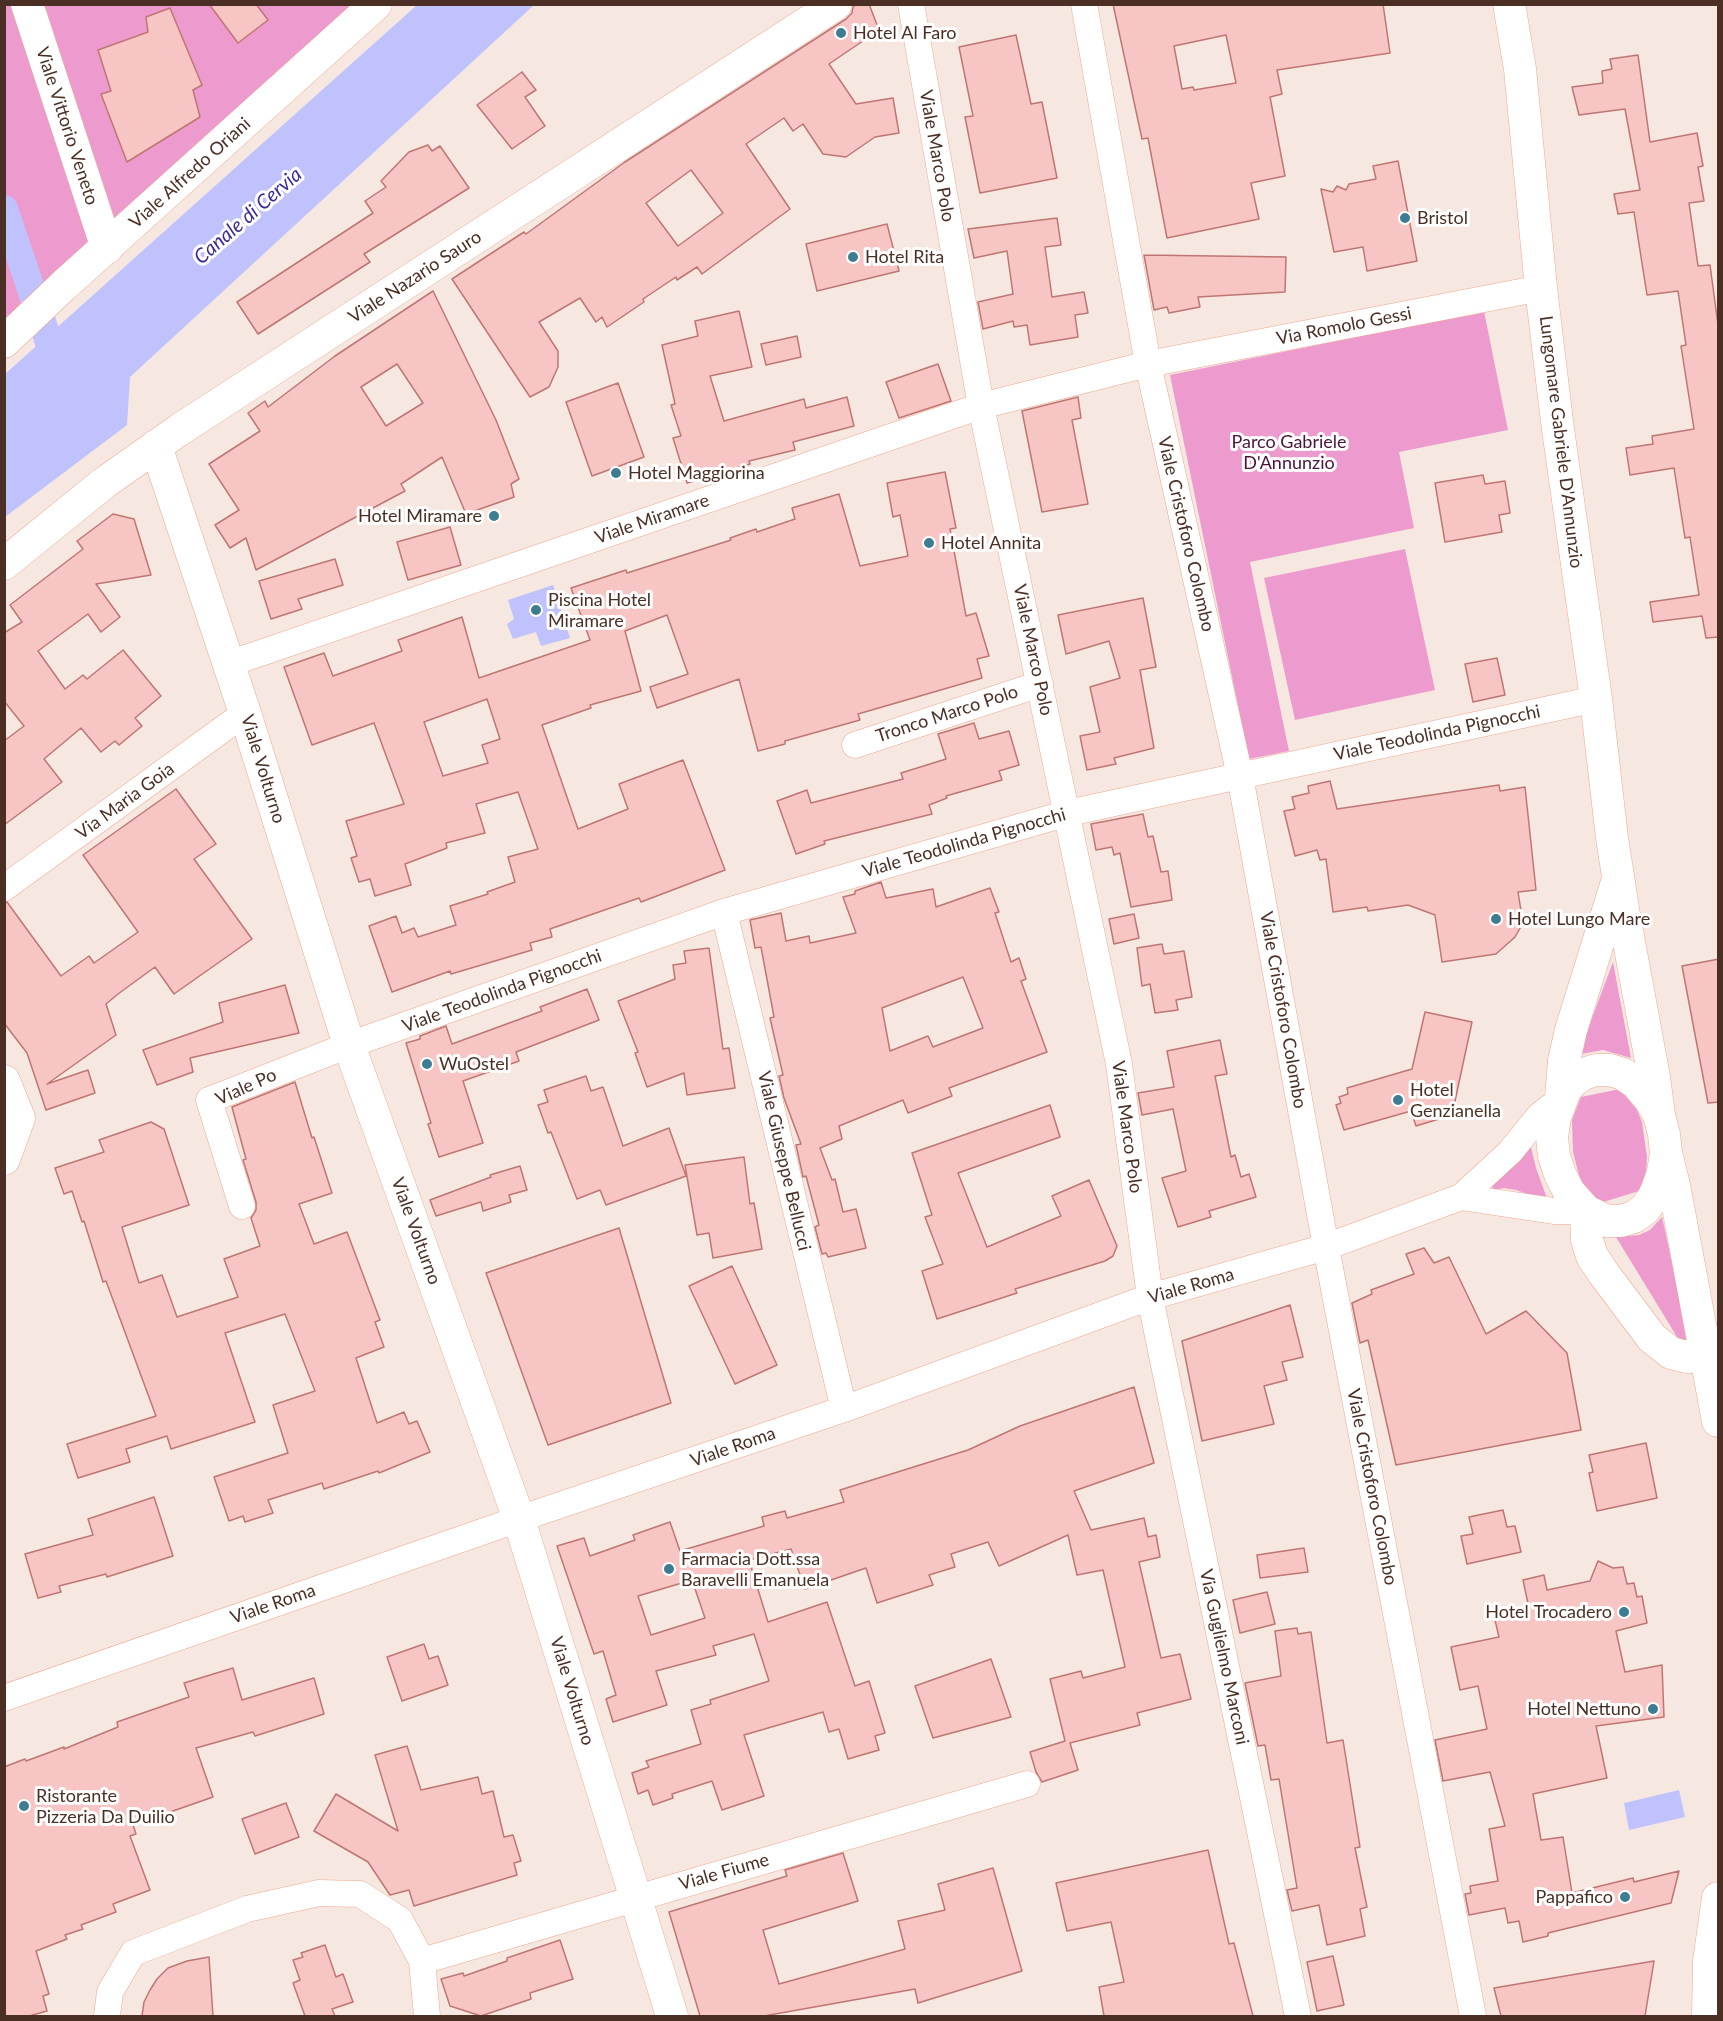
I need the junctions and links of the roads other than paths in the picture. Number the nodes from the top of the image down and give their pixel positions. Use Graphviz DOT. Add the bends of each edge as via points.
graph roads {
  1 [pos="27,4"];
  2 [pos="376,4"];
  3 [pos="836,4"];
  4 [pos="911,4"];
  5 [pos="1084,4"];
  6 [pos="1509,4"];
  7 [pos="107,248"];
  8 [pos="1541,288"];
  9 [pos="7,339"];
  10 [pos="1148,364"];
  11 [pos="981,406"];
  12 [pos="168,438"];
  13 [pos="4,564"];
  14 [pos="228,663"];
  15 [pos="1040,684"];
  16 [pos="1596,699"];
  17 [pos="245,713"];
  18 [pos="855,745"];
  19 [pos="1240,776"];
  20 [pos="1068,813"];
  21 [pos="1618,879"];
  22 [pos="4,888"];
  23 [pos="724,912"];
  24 [pos="349,1045"];
  25 [pos="4,1081"];
  26 [pos="1561,1099"];
  27 [pos="1659,1115"];
  28 [pos="1666,1153"];
  29 [pos="4,1159"];
  30 [pos="1461,1197"];
  31 [pos="242,1206"];
  32 [pos="1586,1211"];
  33 [pos="1326,1247"];
  34 [pos="1149,1297"];
  35 [pos="1705,1356"];
  36 [pos="843,1409"];
  37 [pos="1719,1421"];
  38 [pos="519,1519"];
  39 [pos="4,1698"];
  40 [pos="1027,1784"];
  41 [pos="635,1898"];
  42 [pos="1719,1898"];
  43 [pos="422,1961"];
  44 [pos="107,2016"];
  45 [pos="427,2016"];
  46 [pos="672,2016"];
  47 [pos="1298,2016"];
  48 [pos="1473,2016"];
  49 [pos="1708,2016"];
  1 -- 7 [label="street, Viale Vittorio Veneto"];
  2 -- 7 [label="street, Viale Alfredo Oriani"];
  3 -- 12 [label="street, Viale Nazario Sauro"];
  4 -- 11 [label="street, Viale Marco Polo"];
  5 -- 10 [label="street, Viale Cristoforo Colombo"];
  6 -- 8 [label="street, Lungomare Gabriele D'Annunzio" via="1520,69"];
  7 -- 9 [label="street, Viale Alfredo Oriani"];
  8 -- 10 [label="street, Via Romolo Gessi"];
  8 -- 16 [label="street, Lungomare Gabriele D'Annunzio"];
  10 -- 11 [label="street, Viale Miramare"];
  10 -- 19 [label="street, Viale Cristoforo Colombo"];
  11 -- 14 [label="street, Viale Miramare"];
  11 -- 15 [label="street, Viale Marco Polo"];
  12 -- 13 [label="street, Viale Nazario Sauro" via="104,483"];
  12 -- 14 [label="street, Viale Volturno"];
  14 -- 17 [label="street, Viale Volturno"];
  15 -- 18 [label="street, Tronco Marco Polo"];
  15 -- 20 [label="street, Viale Marco Polo"];
  16 -- 19 [label="street, Viale Teodolinda Pignocchi"];
  16 -- 21 [label="street, Lungomare Gabriele D'Annunzio"];
  17 -- 22 [label="street, Via Maria Goia"];
  17 -- 24 [label="street, Viale Volturno"];
  19 -- 20 [label="street, Viale Teodolinda Pignocchi"];
  19 -- 33 [label="street, Viale Cristoforo Colombo"];
  20 -- 23 [label="street, Viale Teodolinda Pignocchi"];
  20 -- 34 [label="street, Viale Marco Polo" via="1119,1064"];
  21 -- 26 [label="street, Lungomare Gabriele D'Annunzio" via="1571,1030"];
  21 -- 27 [label="street, Lungomare Gabriele D'Annunzio"];
  23 -- 24 [label="street, Viale Teodolinda Pignocchi"];
  23 -- 36 [label="street, Viale Giuseppe Bellucci"];
  24 -- 31 [label="street, Viale Po" via="209,1100"];
  24 -- 38 [label="street, Viale Volturno"];
  25 -- 29 [label="street" via="19,1118"];
  26 -- 27 [label="street" via="1583,1074 1610,1070 1636,1083"];
  26 -- 30 [label="street, Viale Roma" via="1540,1115 1510,1152"];
  26 -- 32 [label="street" via="1552,1137 1554,1156 1569,1191"];
  27 -- 28 [label="street"];
  28 -- 32 [label="street" via="1658,1187 1645,1209 1634,1217 1607,1221"];
  28 -- 35 [label="street"];
  30 -- 32 [label="street, Viale Roma"];
  30 -- 33 [label="street, Viale Roma"];
  32 -- 35 [label="street" via="1592,1256 1652,1338 1671,1353"];
  33 -- 34 [label="street, Viale Roma"];
  33 -- 48 [label="street, Viale Cristoforo Colombo"];
  34 -- 36 [label="street, Viale Roma"];
  34 -- 47 [label="street, Via Guglielmo Marconi"];
  35 -- 37 [label="street"];
  36 -- 38 [label="street, Viale Roma"];
  38 -- 39 [label="street, Viale Roma"];
  38 -- 41 [label="street, Viale Volturno"];
  40 -- 41 [label="street, Viale Fiume"];
  41 -- 43 [label="street, Viale Fiume"];
  41 -- 46 [label="street, Viale Volturno"];
  42 -- 49 [label="street" via="1709,1961"];
  43 -- 44 [label="street" via="400,1920 370,1900 360,1894 319,1893 246,1909 133,1953 110,1992"];
  43 -- 45 [label="street"];
}
